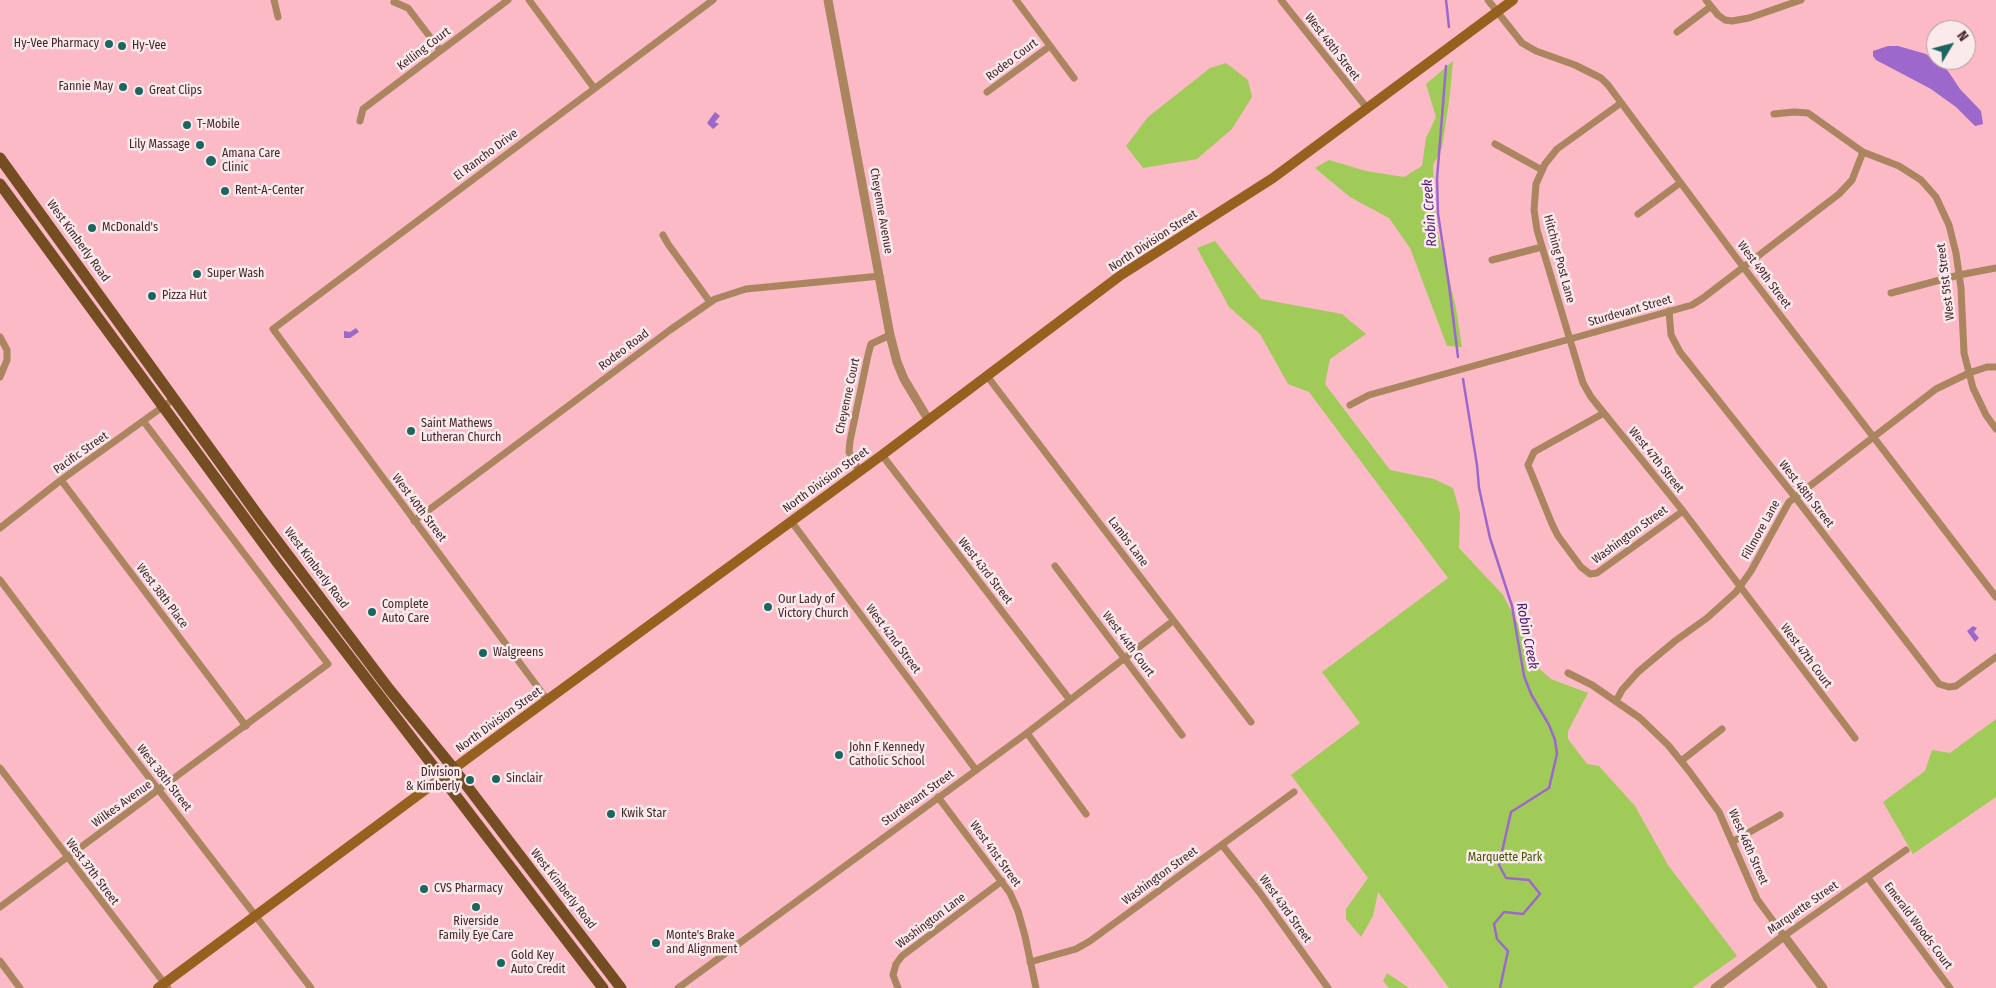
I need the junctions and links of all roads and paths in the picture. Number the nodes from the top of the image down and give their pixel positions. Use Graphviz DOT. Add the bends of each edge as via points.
graph roads {
  1 [pos="274,0"];
  2 [pos="508,0"];
  3 [pos="529,0"];
  4 [pos="713,0"];
  5 [pos="828,0"];
  6 [pos="1016,0"];
  7 [pos="1281,0"];
  8 [pos="1488,0"];
  9 [pos="1513,0"];
  10 [pos="1801,0"];
  11 [pos="394,2"];
  12 [pos="1708,3"];
  13 [pos="1497,12"];
  14 [pos="278,17"];
  15 [pos="1677,32"];
  16 [pos="1050,46"];
  17 [pos="440,50"];
  18 [pos="1074,78"];
  19 [pos="594,88"];
  20 [pos="987,92"];
  21 [pos="1621,103"];
  22 [pos="1367,108"];
  23 [pos="1774,114"];
  24 [pos="360,121"];
  25 [pos="1496,144"];
  26 [pos="1863,152"];
  27 [pos="0,158"];
  28 [pos="1542,170"];
  29 [pos="1680,183"];
  30 [pos="0,184"];
  31 [pos="1638,214"];
  32 [pos="663,235"];
  33 [pos="1542,247"];
  34 [pos="1492,260"];
  35 [pos="1744,268"];
  36 [pos="1996,268"];
  37 [pos="1959,275"];
  38 [pos="880,276"];
  39 [pos="1891,293"];
  40 [pos="710,302"];
  41 [pos="1669,311"];
  42 [pos="273,329"];
  43 [pos="890,335"];
  44 [pos="0,337"];
  45 [pos="1569,339"];
  46 [pos="1996,367"];
  47 [pos="1969,373"];
  48 [pos="987,376"];
  49 [pos="0,377"];
  50 [pos="175,398"];
  51 [pos="1350,405"];
  52 [pos="162,408"];
  53 [pos="1604,414"];
  54 [pos="928,419"];
  55 [pos="144,422"];
  56 [pos="1996,429"];
  57 [pos="1873,436"];
  58 [pos="882,455"];
  59 [pos="859,471"];
  60 [pos="61,480"];
  61 [pos="1795,497"];
  62 [pos="1683,511"];
  63 [pos="414,521"];
  64 [pos="791,521"];
  65 [pos="0,528"];
  66 [pos="1055,566"];
  67 [pos="0,580"];
  68 [pos="1740,586"];
  69 [pos="1996,597"];
  70 [pos="1169,624"];
  71 [pos="1996,657"];
  72 [pos="1125,658"];
  73 [pos="1568,673"];
  74 [pos="1070,700"];
  75 [pos="548,701"];
  76 [pos="1616,701"];
  77 [pos="1251,722"];
  78 [pos="246,726"];
  79 [pos="1722,730"];
  80 [pos="1027,733"];
  81 [pos="1182,735"];
  82 [pos="1854,738"];
  83 [pos="1681,761"];
  84 [pos="0,768"];
  85 [pos="454,769"];
  86 [pos="976,770"];
  87 [pos="442,778"];
  88 [pos="160,790"];
  89 [pos="1294,792"];
  90 [pos="938,797"];
  91 [pos="1086,814"];
  92 [pos="1780,815"];
  93 [pos="1732,842"];
  94 [pos="1222,845"];
  95 [pos="1906,850"];
  96 [pos="68,858"];
  97 [pos="1868,878"];
  98 [pos="1002,882"];
  99 [pos="0,907"];
  100 [pos="257,916"];
  101 [pos="1784,936"];
  102 [pos="0,961"];
  103 [pos="1030,962"];
  104 [pos="163,986"];
  105 [pos="20,988"];
  106 [pos="311,988"];
  107 [pos="603,988"];
  108 [pos="621,988"];
  109 [pos="678,988"];
  110 [pos="898,988"];
  111 [pos="1036,988"];
  112 [pos="1328,988"];
  113 [pos="1715,988"];
  114 [pos="1823,988"];
  115 [pos="1950,988"];
  1 -- 14 [label="street"];
  2 -- 17 [label="street, Kelling Court"];
  3 -- 19 [label="street"];
  4 -- 19 [label="street, El Rancho Drive"];
  5 -- 38 [label="street, Cheyenne Avenue"];
  6 -- 16 [label="street"];
  7 -- 22 [label="street, West 48th Street"];
  8 -- 13 [label="street, West 49th Street"];
  9 -- 13 [label="main road, North Division Street"];
  10 -- 12 [label="street" via="1732,21 1718,15"];
  11 -- 17 [label="street" via="408,8"];
  12 -- 15 [label="street"];
  13 -- 21 [label="street, West 49th Street" via="1522,43 1601,78"];
  13 -- 22 [label="main road, North Division Street"];
  16 -- 18 [label="street"];
  16 -- 20 [label="street, Rodeo Court"];
  17 -- 24 [label="street, Kelling Court" via="363,109"];
  19 -- 42 [label="street, El Rancho Drive"];
  21 -- 28 [label="street, Hitching Post Lane" via="1558,148"];
  21 -- 29 [label="street, West 49th Street"];
  22 -- 48 [label="main road, North Division Street" via="1273,178 1121,275"];
  23 -- 26 [label="street, West 51st Street" via="1808,113"];
  25 -- 28 [label="street"];
  26 -- 35 [label="street, Sturdevant Street" via="1852,180 1839,194"];
  26 -- 37 [label="street, West 51st Street" via="1900,166 1921,180 1936,196 1949,225"];
  27 -- 50 [label="main road, West Kimberly Road"];
  28 -- 33 [label="street, Hitching Post Lane" via="1536,184 1534,210"];
  29 -- 31 [label="street"];
  29 -- 35 [label="street, West 49th Street"];
  30 -- 52 [label="main road"];
  32 -- 40 [label="street"];
  33 -- 34 [label="street"];
  33 -- 45 [label="street, Hitching Post Lane"];
  35 -- 41 [label="street, Sturdevant Street" via="1692,305"];
  35 -- 57 [label="street, West 49th Street"];
  36 -- 37 [label="street"];
  37 -- 39 [label="street"];
  37 -- 47 [label="street, West 51st Street" via="1964,352"];
  38 -- 40 [label="street, Rodeo Road" via="736,290"];
  38 -- 43 [label="street, Cheyenne Avenue"];
  40 -- 63 [label="street, Rodeo Road"];
  41 -- 45 [label="street, Sturdevant Street"];
  41 -- 61 [label="street, West 48th Street" via="1671,335 1680,352"];
  42 -- 63 [label="street, West 40th Street"];
  43 -- 54 [label="street, Cheyenne Avenue" via="904,379"];
  43 -- 59 [label="street, Cheyenne Court" via="871,344 868,355 850,441 851,458"];
  44 -- 49 [label="street" via="7,350 7,360"];
  45 -- 51 [label="street, Sturdevant Street" via="1370,395"];
  45 -- 53 [label="street, West 47th Street" via="1583,383"];
  46 -- 47 [label="street, Fillmore Lane"];
  47 -- 56 [label="street, West 51st Street" via="1986,415"];
  47 -- 57 [label="street, Fillmore Lane" via="1936,388"];
  48 -- 54 [label="main road, North Division Street"];
  48 -- 77 [label="street, Lambs Lane"];
  50 -- 52 [label="street, Pacific Street"];
  50 -- 85 [label="main road, West Kimberly Road" via="260,518 389,689"];
  52 -- 55 [label="street, Pacific Street"];
  52 -- 87 [label="main road"];
  53 -- 62 [label="street, West 47th Street"];
  53 -- 62 [label="street, Washington Street" via="1534,452 1528,465 1558,536 1582,566 1590,574 1597,573"];
  54 -- 58 [label="main road, North Division Street"];
  55 -- 60 [label="street, Pacific Street"];
  55 -- 78 [label="street, Wilkes Avenue" via="328,664"];
  57 -- 61 [label="street, Fillmore Lane"];
  57 -- 69 [label="street, West 49th Street"];
  58 -- 59 [label="main road, North Division Street"];
  58 -- 74 [label="street, West 43rd Street"];
  59 -- 64 [label="main road, North Division Street"];
  60 -- 65 [label="street, Pacific Street"];
  60 -- 78 [label="street, West 38th Place"];
  61 -- 68 [label="street, Fillmore Lane" via="1782,512 1752,571"];
  61 -- 71 [label="street, West 48th Street" via="1939,684 1956,686"];
  62 -- 68 [label="street, West 47th Street"];
  63 -- 75 [label="street, West 40th Street"];
  64 -- 75 [label="main road, North Division Street"];
  64 -- 86 [label="street, West 42nd Street"];
  66 -- 72 [label="street, West 44th Court"];
  67 -- 88 [label="street, West 38th Street"];
  68 -- 76 [label="street, Fillmore Lane" via="1707,618 1638,672"];
  68 -- 82 [label="street, West 47th Court"];
  70 -- 72 [label="street, Sturdevant Street"];
  72 -- 74 [label="street, Sturdevant Street"];
  72 -- 81 [label="street, West 44th Court"];
  73 -- 76 [label="street, West 46th Street"];
  74 -- 80 [label="street, Sturdevant Street"];
  75 -- 85 [label="main road, North Division Street"];
  76 -- 83 [label="street, West 46th Street" via="1640,718"];
  78 -- 88 [label="street, Wilkes Avenue"];
  79 -- 83 [label="street"];
  80 -- 86 [label="street, Sturdevant Street"];
  80 -- 91 [label="street"];
  83 -- 93 [label="street, West 46th Street" via="1719,812"];
  84 -- 96 [label="street, West 37th Street"];
  85 -- 87 [label="main road, North Division Street"];
  85 -- 108 [label="main road, West Kimberly Road"];
  86 -- 90 [label="street, Sturdevant Street"];
  87 -- 100 [label="main road, North Division Street"];
  87 -- 107 [label="main road"];
  88 -- 96 [label="street, Wilkes Avenue"];
  88 -- 100 [label="street, West 38th Street"];
  89 -- 94 [label="street, Washington Street"];
  90 -- 98 [label="street, West 41st Street"];
  90 -- 109 [label="street, Sturdevant Street"];
  92 -- 93 [label="street"];
  93 -- 101 [label="street, West 46th Street" via="1757,899"];
  94 -- 103 [label="street, Washington Street" via="1090,941 1076,949"];
  94 -- 112 [label="street, West 43rd Street"];
  95 -- 97 [label="street, Marquette Street"];
  96 -- 99 [label="street, Wilkes Avenue"];
  96 -- 104 [label="street, West 37th Street"];
  97 -- 101 [label="street, Marquette Street"];
  97 -- 115 [label="street, Emerald Woods Court"];
  98 -- 103 [label="street, West 41st Street" via="1018,911"];
  98 -- 110 [label="street, Washington Lane" via="902,956 893,975"];
  100 -- 104 [label="main road, North Division Street"];
  100 -- 106 [label="street, West 38th Street"];
  101 -- 113 [label="street, Marquette Street"];
  101 -- 114 [label="street, West 46th Street"];
  102 -- 105 [label="street"];
  103 -- 111 [label="street, West 41st Street"];
}
